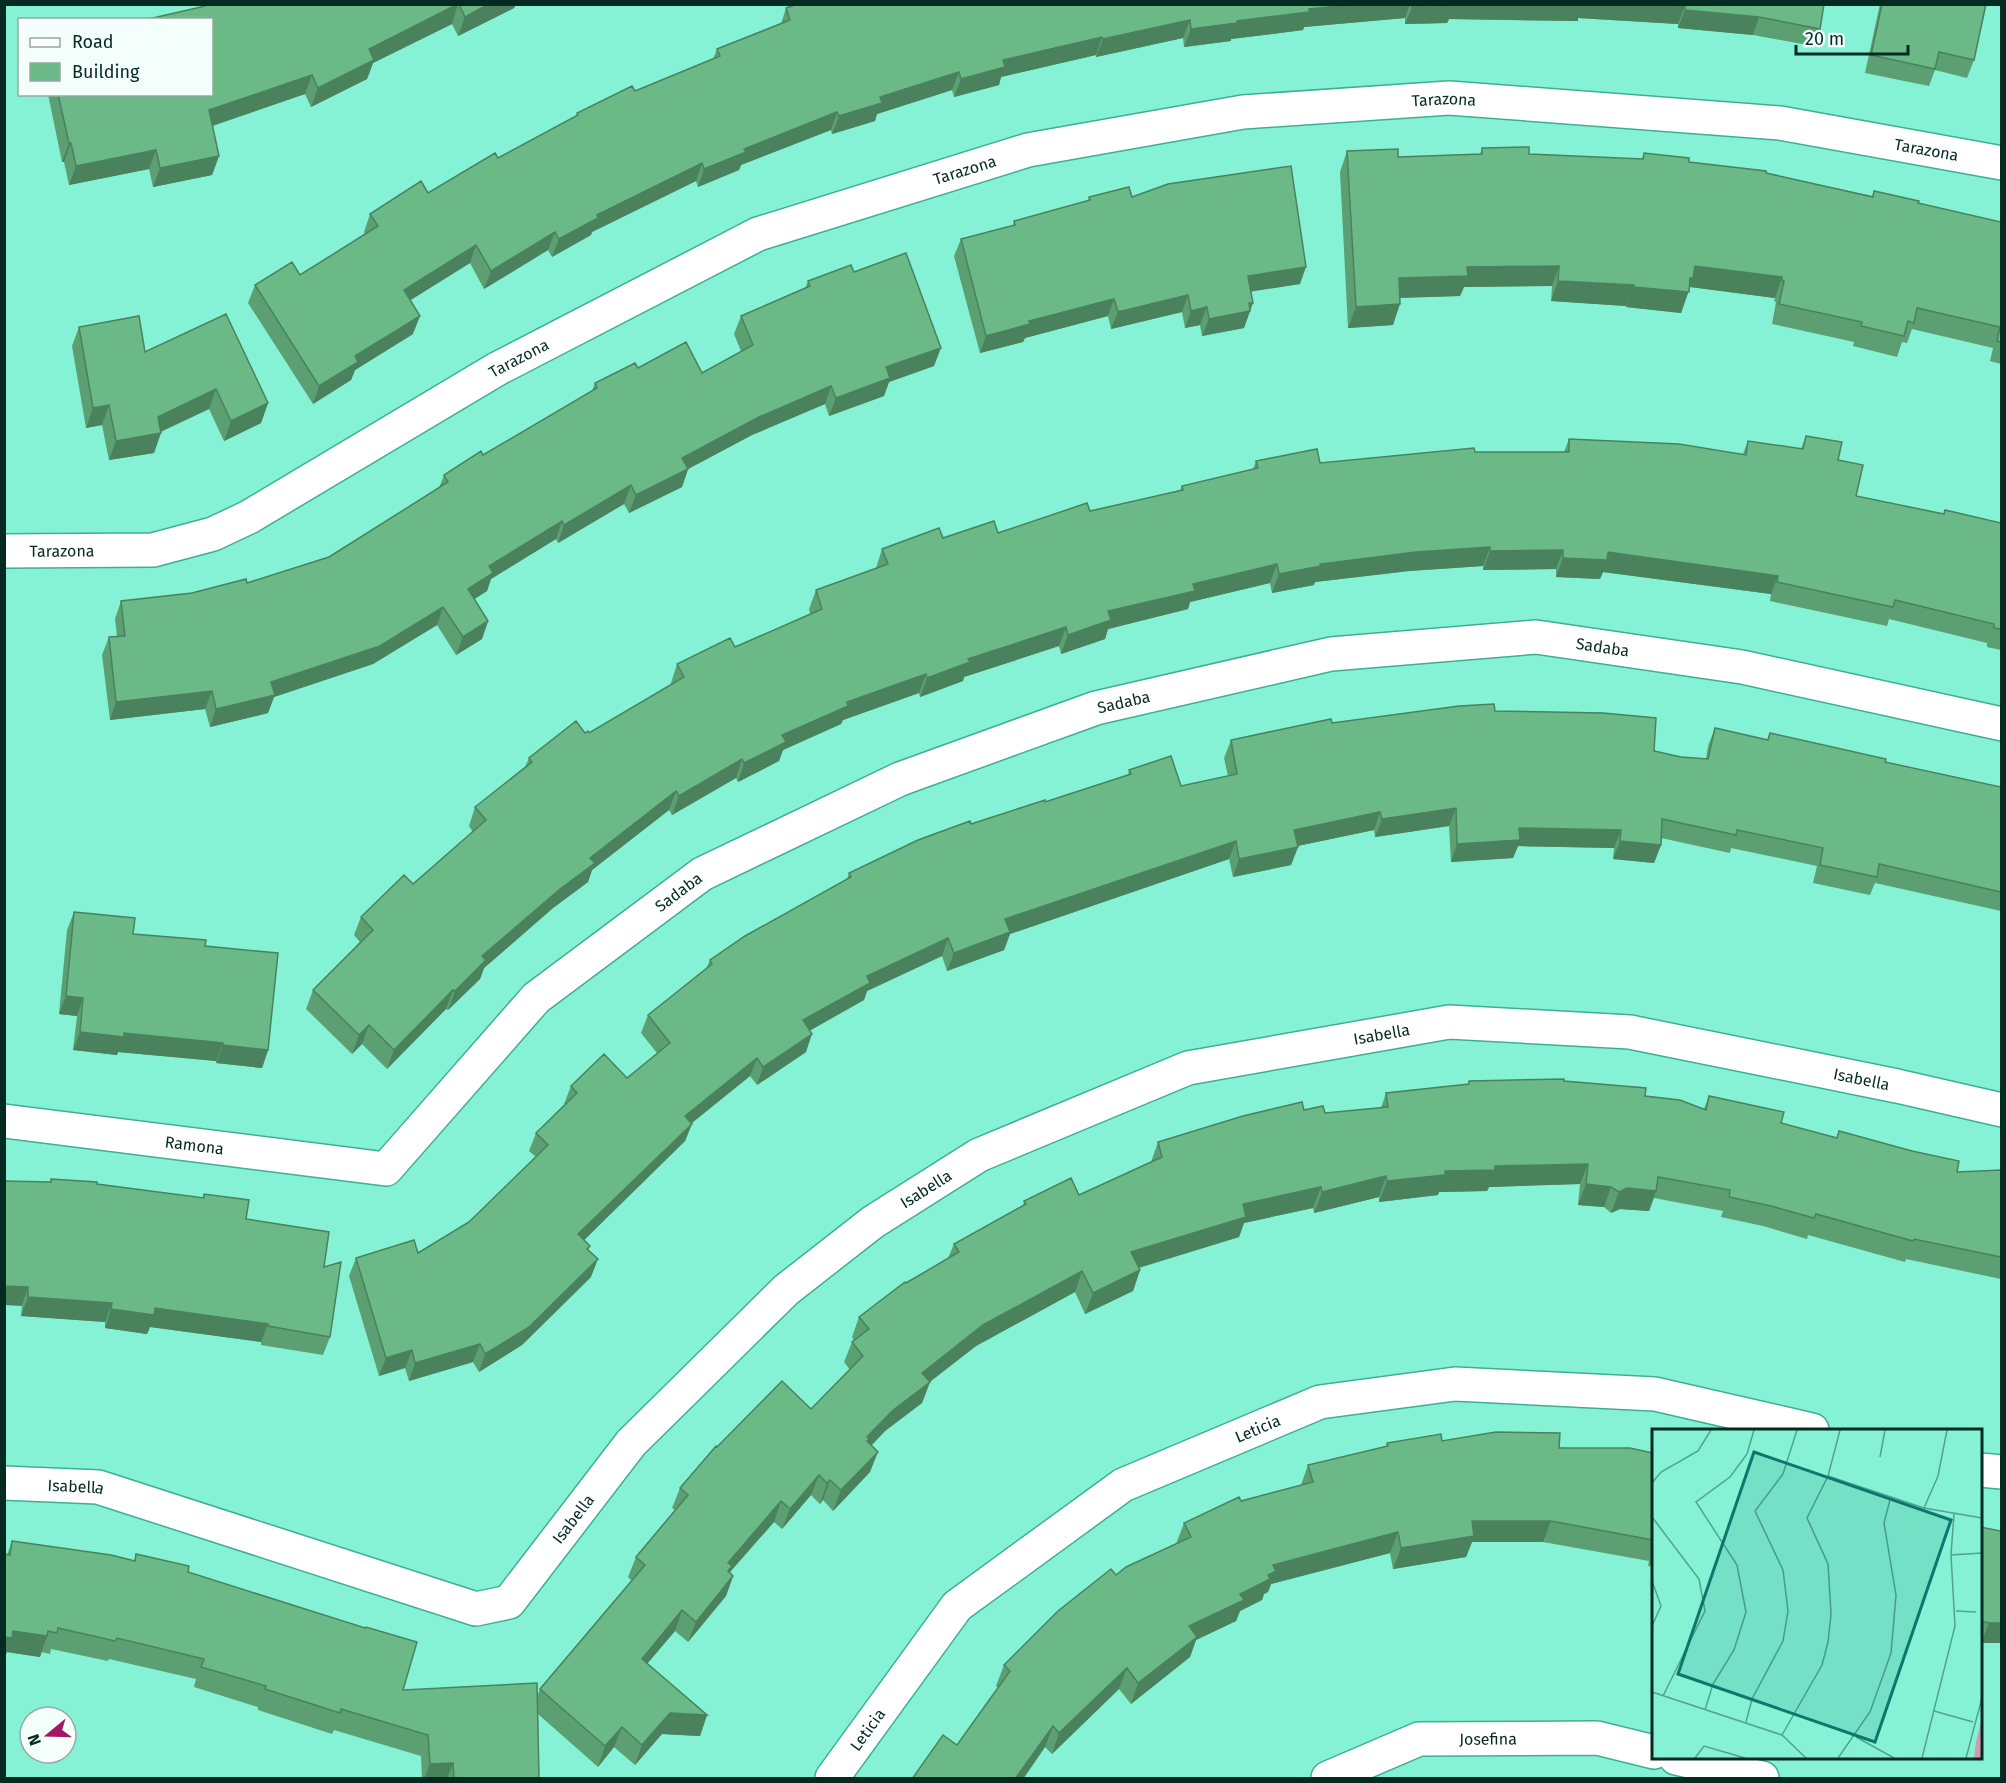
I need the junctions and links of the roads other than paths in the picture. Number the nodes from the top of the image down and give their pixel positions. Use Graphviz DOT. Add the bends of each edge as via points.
graph roads {
  1 [pos="2001,163"];
  2 [pos="4,550"];
  3 [pos="2001,724"];
  4 [pos="2001,1110"];
  5 [pos="4,1121"];
  6 [pos="386,1168"];
  7 [pos="1804,1429"];
  8 [pos="1982,1470"];
  9 [pos="2001,1472"];
  10 [pos="4,1483"];
  11 [pos="1652,1752"];
  12 [pos="1680,1759"];
  13 [pos="832,1779"];
  14 [pos="1328,1779"];
  15 [pos="1762,1779"];
  1 -- 2 [label="street, Tarazona" via="1780,123 1449,98 1243,112 1028,150 758,234 497,369 249,517 213,534 153,549"];
  3 -- 6 [label="street, Sadaba" via="1742,667 1536,637 1331,654 1096,708 900,779 702,874 536,998"];
  4 -- 10 [label="street, Isabella" via="1630,1032 1449,1022 1188,1068 979,1155 873,1222 786,1290 631,1443 509,1602 476,1609 98,1487"];
  5 -- 6 [label="street, Ramona"];
  7 -- 13 [label="street, Leticia" via="1655,1394 1455,1384 1320,1402 1123,1485 957,1606"];
  8 -- 9 [label="street"];
  11 -- 14 [label="street, Josefina" via="1597,1738 1419,1739"];
  12 -- 15 [label="street"];
}
